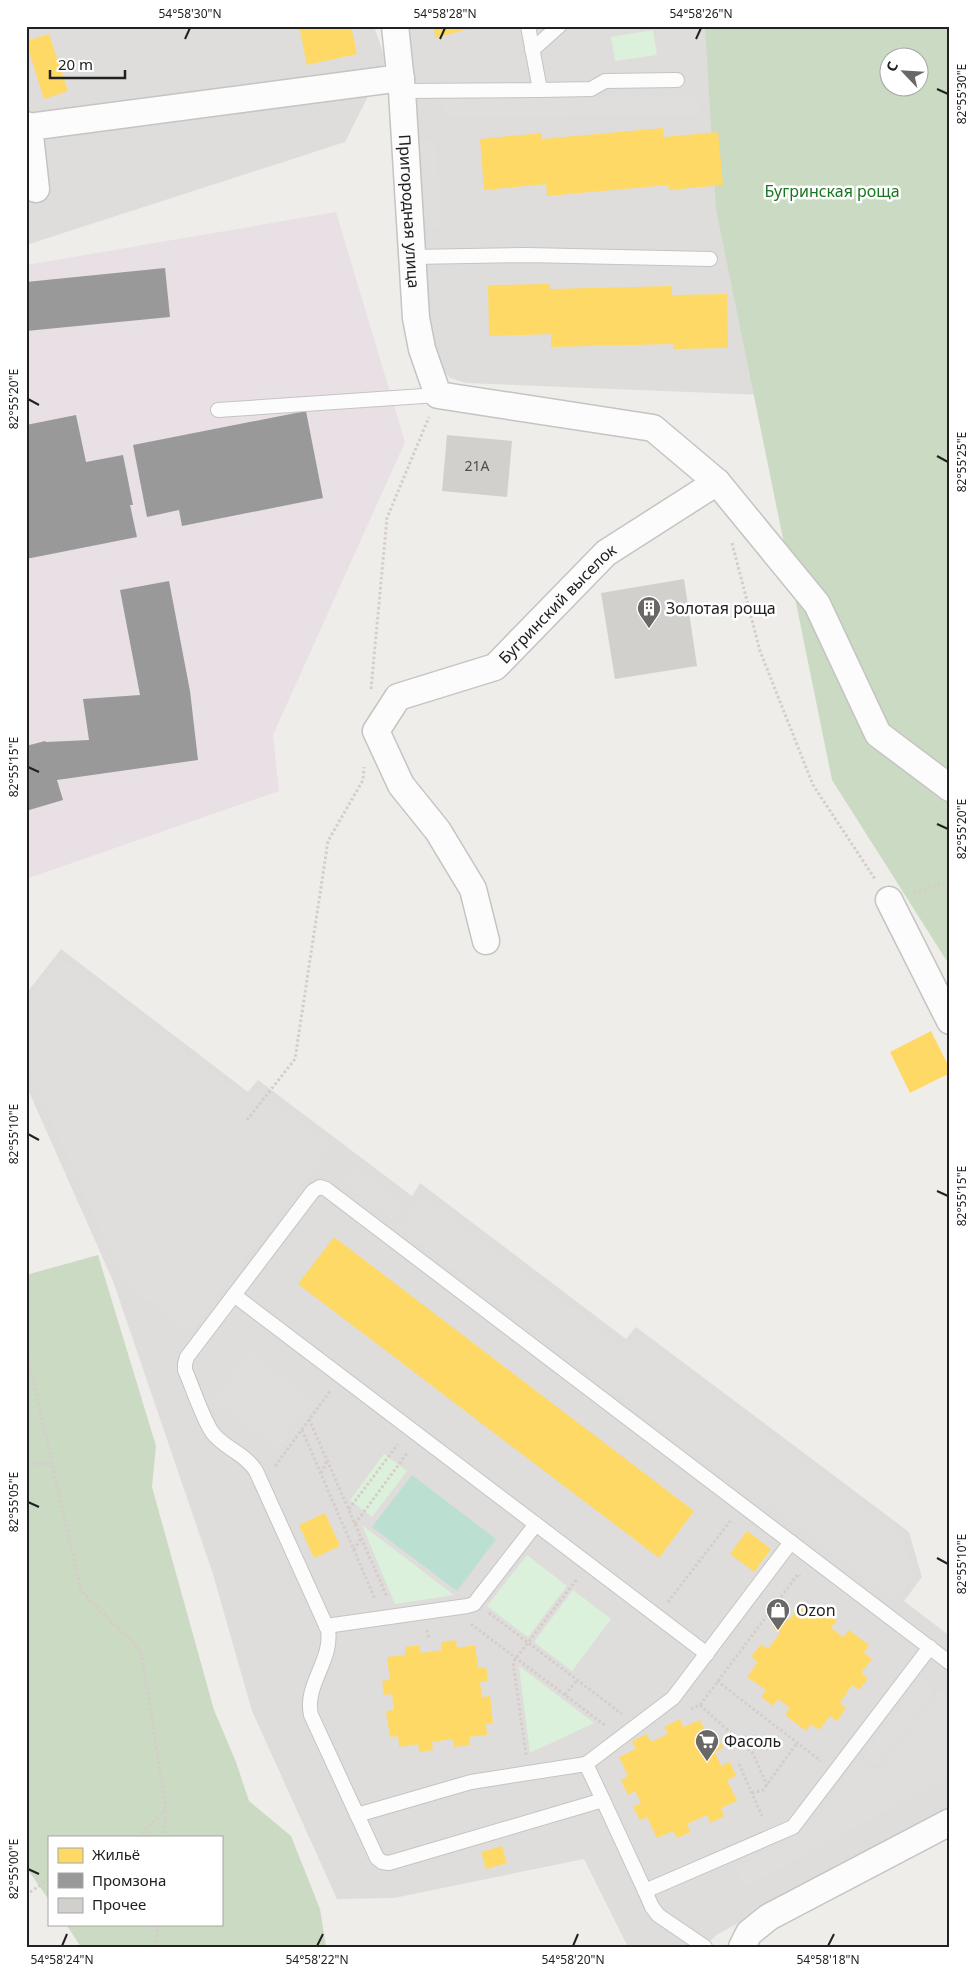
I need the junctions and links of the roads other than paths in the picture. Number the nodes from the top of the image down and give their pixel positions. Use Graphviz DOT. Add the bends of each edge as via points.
graph roads {
  1 [pos="395,26"];
  2 [pos="528,26"];
  3 [pos="559,26"];
  4 [pos="532,50"];
  5 [pos="677,80"];
  6 [pos="402,84"];
  7 [pos="540,90"];
  8 [pos="28,126"];
  9 [pos="36,189"];
  10 [pos="412,257"];
  11 [pos="710,259"];
  12 [pos="438,395"];
  13 [pos="218,410"];
  14 [pos="716,482"];
  15 [pos="950,788"];
  16 [pos="889,900"];
  17 [pos="486,941"];
  18 [pos="950,1021"];
  19 [pos="234,1295"];
  20 [pos="536,1524"];
  21 [pos="791,1542"];
  22 [pos="326,1626"];
  23 [pos="930,1647"];
  24 [pos="707,1654"];
  25 [pos="950,1662"];
  26 [pos="586,1764"];
  27 [pos="603,1800"];
  28 [pos="357,1816"];
  29 [pos="950,1822"];
  30 [pos="644,1890"];
  31 [pos="705,1947"];
  32 [pos="742,1947"];
  1 -- 6 [label="street, Пригородная улица"];
  2 -- 4 [label="lane"];
  3 -- 4 [label="lane"];
  4 -- 7 [label="lane"];
  5 -- 7 [label="lane" via="605,81 592,89"];
  6 -- 7 [label="lane"];
  6 -- 8 [label="street"];
  6 -- 10 [label="street, Пригородная улица"];
  8 -- 9 [label="street"];
  10 -- 11 [label="lane" via="526,254"];
  10 -- 12 [label="street, Пригородная улица" via="416,318 422,349"];
  12 -- 13 [label="lane"];
  12 -- 14 [label="street" via="653,428"];
  14 -- 15 [label="street" via="817,604 878,734"];
  14 -- 17 [label="street, Бугринский выселок" via="606,553 495,667 398,697 376,731 401,785 438,831 473,889"];
  16 -- 18 [label="street"];
  19 -- 20 [label="lane"];
  19 -- 21 [label="lane" via="313,1191 320,1187 326,1189"];
  19 -- 22 [label="lane" via="187,1357 185,1370 212,1432 252,1465"];
  20 -- 22 [label="lane" via="475,1602 467,1606"];
  20 -- 24 [label="lane"];
  21 -- 23 [label="lane"];
  21 -- 24 [label="lane"];
  22 -- 28 [label="lane" via="330,1640 309,1706"];
  23 -- 25 [label="lane"];
  23 -- 30 [label="lane" via="793,1827"];
  24 -- 26 [label="lane" via="673,1698"];
  26 -- 27 [label="lane"];
  26 -- 28 [label="lane" via="471,1782"];
  27 -- 28 [label="lane" via="388,1863 377,1858"];
  27 -- 30 [label="lane"];
  29 -- 32 [label="street" via="769,1917 749,1933"];
  30 -- 31 [label="lane" via="658,1915"];
}
